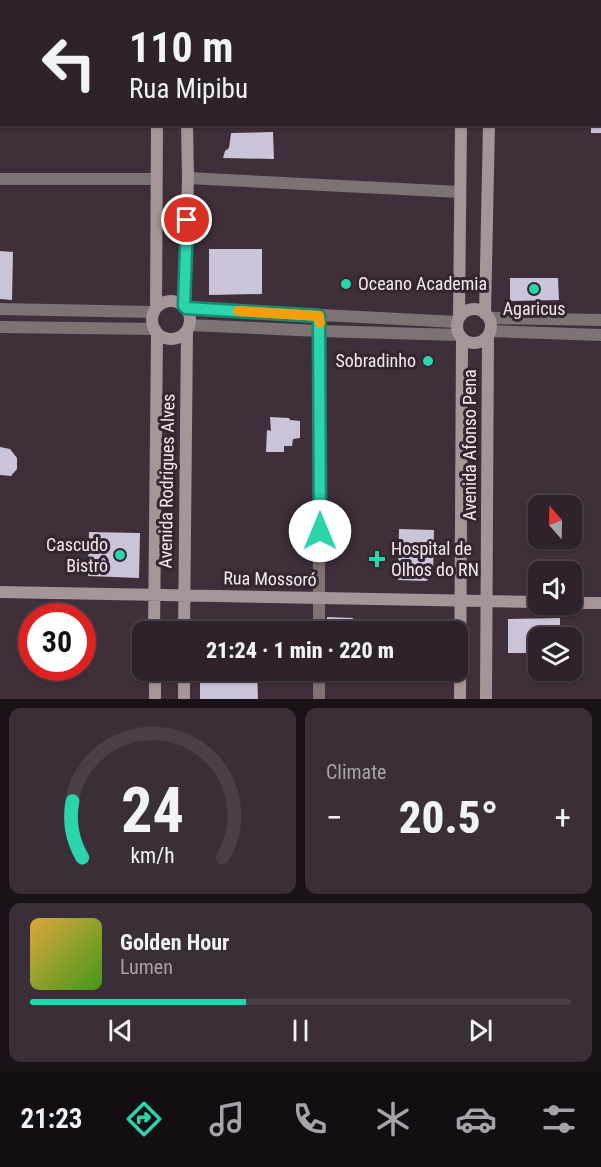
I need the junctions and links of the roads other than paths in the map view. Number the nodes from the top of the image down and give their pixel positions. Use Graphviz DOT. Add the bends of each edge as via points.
graph roads {
  1 [pos="157,126"];
  2 [pos="187,126"];
  3 [pos="461,126"];
  4 [pos="489,126"];
  5 [pos="156,178"];
  6 [pos="188,178"];
  7 [pos="0,179"];
  8 [pos="460,192"];
  9 [pos="185,307"];
  10 [pos="0,309"];
  11 [pos="155,310"];
  12 [pos="319,316"];
  13 [pos="487,316"];
  14 [pos="601,320"];
  15 [pos="0,327"];
  16 [pos="188,328"];
  17 [pos="459,328"];
  18 [pos="156,331"];
  19 [pos="320,332"];
  20 [pos="489,334"];
  21 [pos="601,336"];
  22 [pos="0,592"];
  23 [pos="154,594"];
  24 [pos="184,594"];
  25 [pos="320,598"];
  26 [pos="461,601"];
  27 [pos="487,601"];
  28 [pos="528,602"];
  29 [pos="582,603"];
  30 [pos="601,603"];
  31 [pos="154,621"];
  32 [pos="184,621"];
  33 [pos="319,621"];
  34 [pos="154,681"];
  35 [pos="184,681"];
  36 [pos="319,681"];
  37 [pos="155,699"];
  38 [pos="184,699"];
  39 [pos="319,699"];
  40 [pos="460,699"];
  41 [pos="486,699"];
  1 -- 5 [label="main road"];
  2 -- 6 [label="main road"];
  3 -- 8 [label="main road, Avenida Afonso Pena"];
  4 -- 13 [label="main road"];
  5 -- 7 [label="street"];
  5 -- 11 [label="main road"];
  6 -- 8 [label="street"];
  6 -- 9 [label="main road"];
  8 -- 17 [label="main road, Avenida Afonso Pena"];
  9 -- 11 [label="main road" via="175,301 165,302"];
  9 -- 12 [label="street"];
  9 -- 16 [label="main road"];
  10 -- 11 [label="street"];
  11 -- 18 [label="main road" via="152,318"];
  12 -- 17 [label="street"];
  12 -- 19 [label="street"];
  13 -- 14 [label="street"];
  13 -- 17 [label="main road" via="474,309 463,313"];
  13 -- 20 [label="main road"];
  15 -- 18 [label="street"];
  16 -- 18 [label="main road" via="172,338"];
  16 -- 19 [label="street"];
  16 -- 24 [label="main road, Avenida Rodrigues Alves"];
  17 -- 19 [label="street"];
  17 -- 20 [label="main road" via="473,343"];
  17 -- 26 [label="main road, Avenida Afonso Pena"];
  18 -- 23 [label="main road, Avenida Rodrigues Alves"];
  19 -- 25 [label="street"];
  20 -- 21 [label="street"];
  20 -- 27 [label="main road, Avenida Afonso Pena"];
  22 -- 23 [label="main road, Rua Mossoró"];
  23 -- 24 [label="main road, Rua Mossoró"];
  23 -- 31 [label="main road, Avenida Rodrigues Alves"];
  24 -- 25 [label="main road, Rua Mossoró"];
  24 -- 32 [label="main road, Avenida Rodrigues Alves"];
  25 -- 26 [label="main road, Rua Mossoró"];
  25 -- 33 [label="street"];
  26 -- 27 [label="main road, Rua Mossoró"];
  26 -- 40 [label="main road, Avenida Afonso Pena"];
  27 -- 28 [label="main road, Rua Mossoró"];
  27 -- 41 [label="main road, Avenida Afonso Pena"];
  29 -- 30 [label="main road"];
  34 -- 37 [label="main road"];
  35 -- 38 [label="main road"];
  36 -- 39 [label="street"];
}
